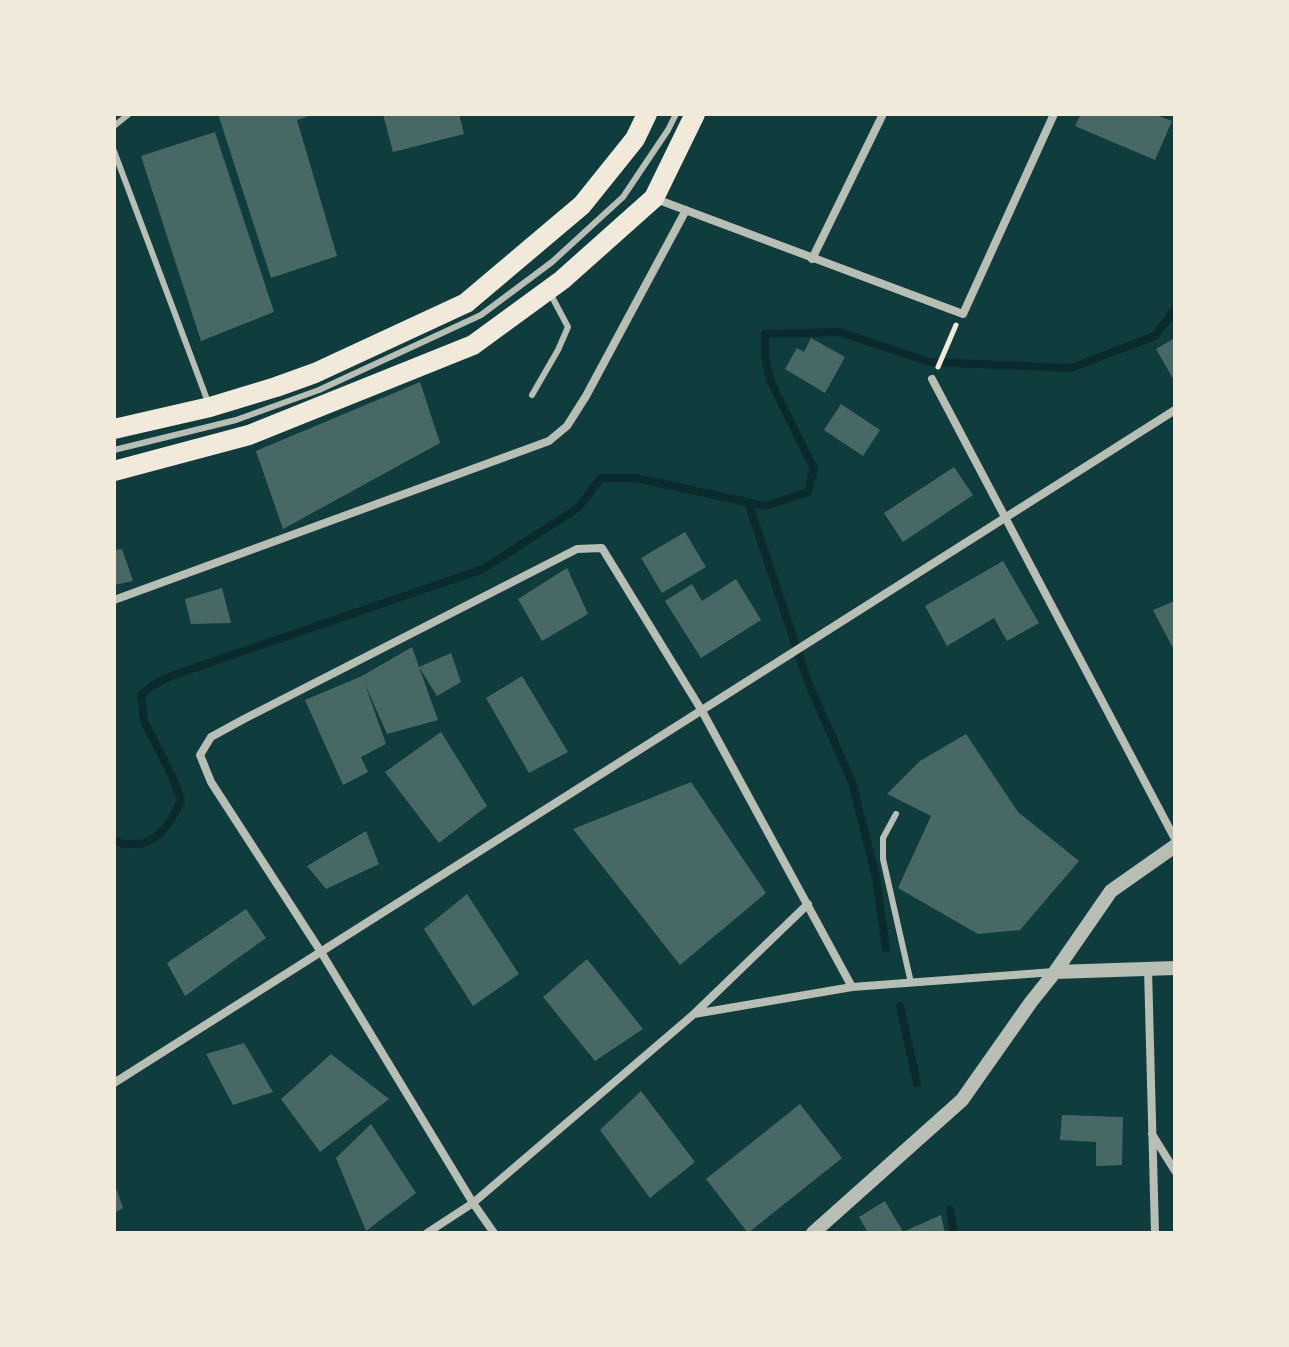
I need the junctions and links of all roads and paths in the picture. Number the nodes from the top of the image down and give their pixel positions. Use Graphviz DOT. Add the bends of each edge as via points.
graph roads {
  1 [pos="129,114"];
  2 [pos="647,114"];
  3 [pos="676,114"];
  4 [pos="695,114"];
  5 [pos="883,114"];
  6 [pos="1054,114"];
  7 [pos="114,126"];
  8 [pos="114,151"];
  9 [pos="654,198"];
  10 [pos="686,210"];
  11 [pos="812,259"];
  12 [pos="548,290"];
  13 [pos="961,317"];
  14 [pos="932,379"];
  15 [pos="532,395"];
  16 [pos="210,407"];
  17 [pos="1175,410"];
  18 [pos="114,429"];
  19 [pos="114,450"];
  20 [pos="114,471"];
  21 [pos="1004,517"];
  22 [pos="114,600"];
  23 [pos="702,711"];
  24 [pos="896,814"];
  25 [pos="1175,839"];
  26 [pos="1175,846"];
  27 [pos="808,904"];
  28 [pos="321,952"];
  29 [pos="1175,968"];
  30 [pos="1148,969"];
  31 [pos="1055,972"];
  32 [pos="911,983"];
  33 [pos="852,987"];
  34 [pos="694,1014"];
  35 [pos="114,1083"];
  36 [pos="1151,1133"];
  37 [pos="1175,1171"];
  38 [pos="473,1203"];
  39 [pos="427,1233"];
  40 [pos="494,1233"];
  41 [pos="814,1233"];
  42 [pos="1155,1233"];
  1 -- 7 [label="lane"];
  2 -- 16 [label="main road" via="635,139 582,205 466,303 315,373"];
  3 -- 19 [label="lane" via="623,197 552,262 481,315 319,390 236,420"];
  4 -- 9 [label="main road"];
  5 -- 11 [label="street"];
  6 -- 13 [label="street"];
  8 -- 16 [label="lane"];
  9 -- 10 [label="street"];
  9 -- 12 [label="main road"];
  10 -- 11 [label="street"];
  10 -- 22 [label="street" via="586,396 567,426 549,441"];
  11 -- 13 [label="street"];
  12 -- 15 [label="lane" via="568,327"];
  12 -- 20 [label="main road" via="473,345 249,435"];
  13 -- 14 [label="path"];
  14 -- 21 [label="street"];
  16 -- 18 [label="main road"];
  17 -- 21 [label="street"];
  21 -- 23 [label="street"];
  21 -- 25 [label="street"];
  23 -- 27 [label="street"];
  23 -- 28 [label="street"];
  23 -- 28 [label="street" via="602,548 577,549 211,737 200,755 211,782"];
  24 -- 32 [label="lane" via="883,838 883,859"];
  26 -- 31 [label="street" via="1111,891"];
  27 -- 33 [label="street"];
  27 -- 34 [label="street"];
  28 -- 35 [label="street"];
  28 -- 38 [label="street"];
  29 -- 30 [label="street"];
  30 -- 31 [label="street"];
  30 -- 36 [label="street"];
  31 -- 32 [label="street"];
  31 -- 41 [label="street" via="962,1100"];
  32 -- 33 [label="street"];
  33 -- 34 [label="street"];
  34 -- 38 [label="street"];
  36 -- 37 [label="street"];
  36 -- 42 [label="street"];
  38 -- 39 [label="street"];
  38 -- 40 [label="street"];
}
